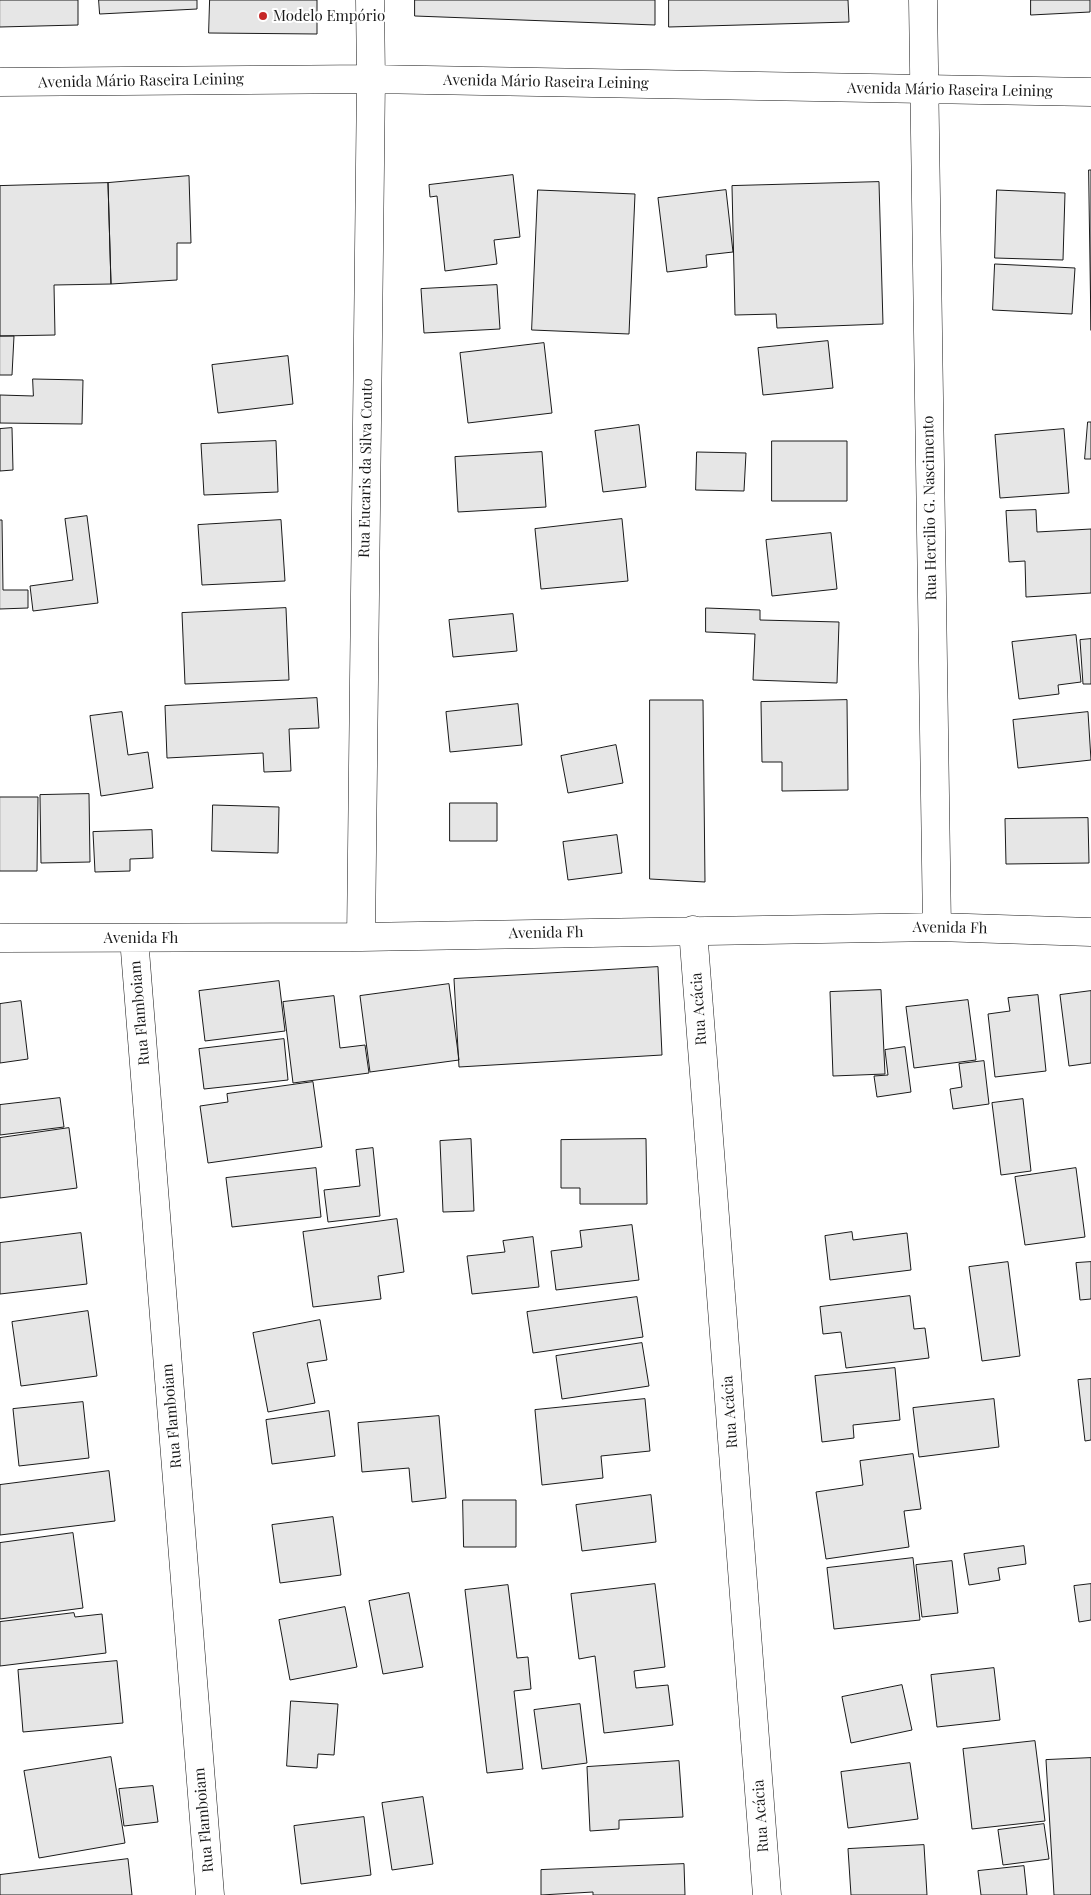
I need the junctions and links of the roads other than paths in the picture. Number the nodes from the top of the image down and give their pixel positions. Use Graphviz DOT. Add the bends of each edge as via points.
graph roads {
  1 [pos="370,0"];
  2 [pos="923,0"];
  3 [pos="371,79"];
  4 [pos="0,82"];
  5 [pos="924,90"];
  6 [pos="1091,92"];
  7 [pos="936,927"];
  8 [pos="694,930"];
  9 [pos="1091,932"];
  10 [pos="361,937"];
  11 [pos="0,938"];
  12 [pos="134,938"];
  13 [pos="210,1895"];
  14 [pos="767,1895"];
  1 -- 3 [label="street, Rua Eucaris da Silva Couto"];
  2 -- 5 [label="street, Rua Hercilio G. Nascimento"];
  3 -- 4 [label="street, Avenida Mário Raseira Leining"];
  3 -- 5 [label="street, Avenida Mário Raseira Leining"];
  3 -- 10 [label="street, Rua Eucaris da Silva Couto"];
  5 -- 6 [label="street, Avenida Mário Raseira Leining"];
  5 -- 7 [label="street, Rua Hercilio G. Nascimento"];
  7 -- 8 [label="street, Avenida Fh"];
  7 -- 9 [label="street, Avenida Fh"];
  8 -- 10 [label="street, Avenida Fh"];
  8 -- 14 [label="street, Rua Acácia"];
  10 -- 12 [label="street, Avenida Fh"];
  11 -- 12 [label="street, Avenida Fh"];
  12 -- 13 [label="street, Rua Flamboiam"];
}
